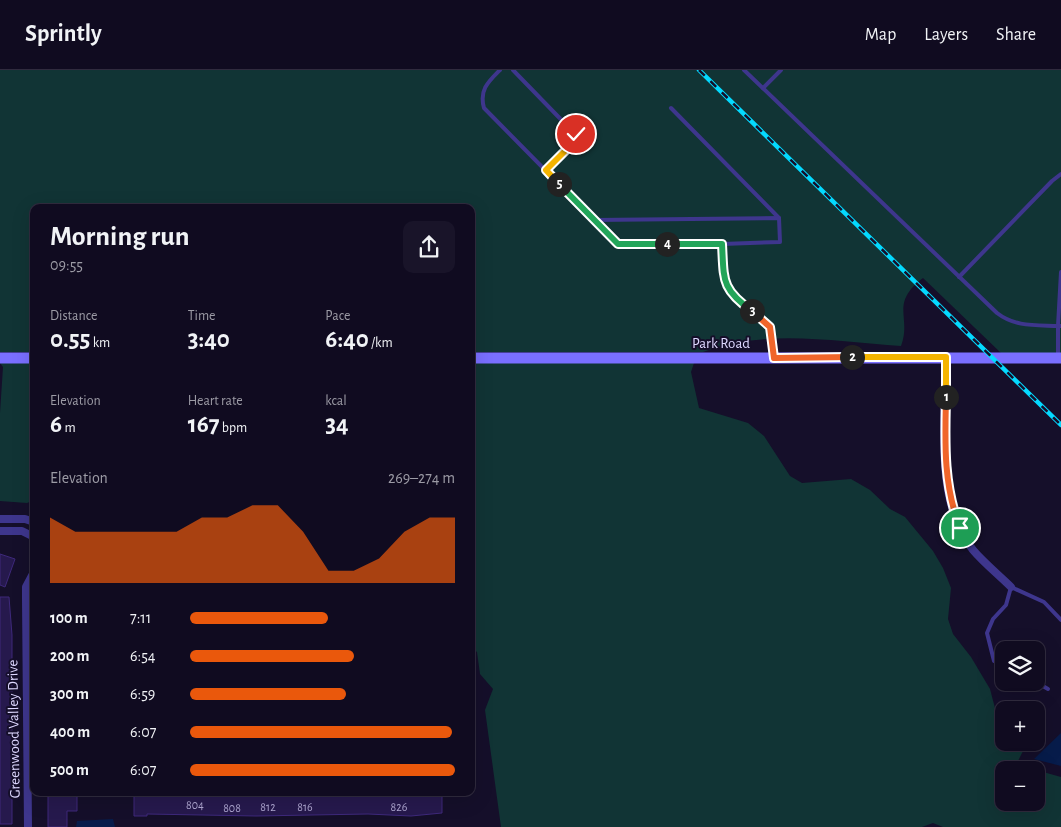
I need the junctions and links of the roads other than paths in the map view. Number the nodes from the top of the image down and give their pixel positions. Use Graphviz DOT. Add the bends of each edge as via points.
graph roads {
  1 [pos="500,70"];
  2 [pos="514,70"];
  3 [pos="744,70"];
  4 [pos="781,70"];
  5 [pos="763,88"];
  6 [pos="671,108"];
  7 [pos="546,170"];
  8 [pos="1061,174"];
  9 [pos="779,218"];
  10 [pos="594,220"];
  11 [pos="722,244"];
  12 [pos="1061,272"];
  13 [pos="959,277"];
  14 [pos="1059,326"];
  15 [pos="946,357"];
  16 [pos="0,358"];
  17 [pos="30,358"];
  18 [pos="475,358"];
  19 [pos="774,358"];
  20 [pos="1059,358"];
  21 [pos="0,519"];
  22 [pos="13,519"];
  23 [pos="30,521"];
  24 [pos="0,531"];
  25 [pos="13,531"];
  26 [pos="30,534"];
  27 [pos="30,577"];
  28 [pos="1011,587"];
  29 [pos="1061,620"];
  30 [pos="995,661"];
  31 [pos="1045,687"];
  32 [pos="1048,689"];
  33 [pos="30,739"];
  34 [pos="30,792"];
  35 [pos="28,827"];
  1 -- 7 [label="lane" via="485,85 481,99 484,108"];
  2 -- 7 [label="lane" via="576,134 575,141"];
  3 -- 5 [label="lane"];
  4 -- 5 [label="lane"];
  5 -- 13 [label="lane"];
  6 -- 9 [label="lane"];
  7 -- 10 [label="lane"];
  8 -- 13 [label="lane"];
  9 -- 10 [label="lane"];
  9 -- 11 [label="lane" via="780,242"];
  10 -- 11 [label="lane" via="618,244"];
  11 -- 19 [label="lane" via="729,292 766,321 770,327"];
  12 -- 14 [label="lane"];
  13 -- 14 [label="lane" via="996,313 1008,320 1026,325"];
  14 -- 20 [label="lane"];
  15 -- 19 [label="street, Park Road"];
  15 -- 20 [label="street, Park Road"];
  15 -- 28 [label="street" via="945,470 950,504 973,549"];
  16 -- 17 [label="street"];
  18 -- 19 [label="street, Park Road"];
  21 -- 22 [label="street"];
  22 -- 23 [label="street"];
  22 -- 25 [label="street"];
  24 -- 25 [label="street"];
  25 -- 26 [label="street"];
  27 -- 33 [label="street, Greenwood Valley Drive" via="26,593"];
  28 -- 29 [label="lane" via="1044,602"];
  28 -- 30 [label="lane" via="1006,605 993,619 987,633"];
  31 -- 32 [label="lane"];
  34 -- 35 [label="street, Greenwood Valley Drive"];
}
